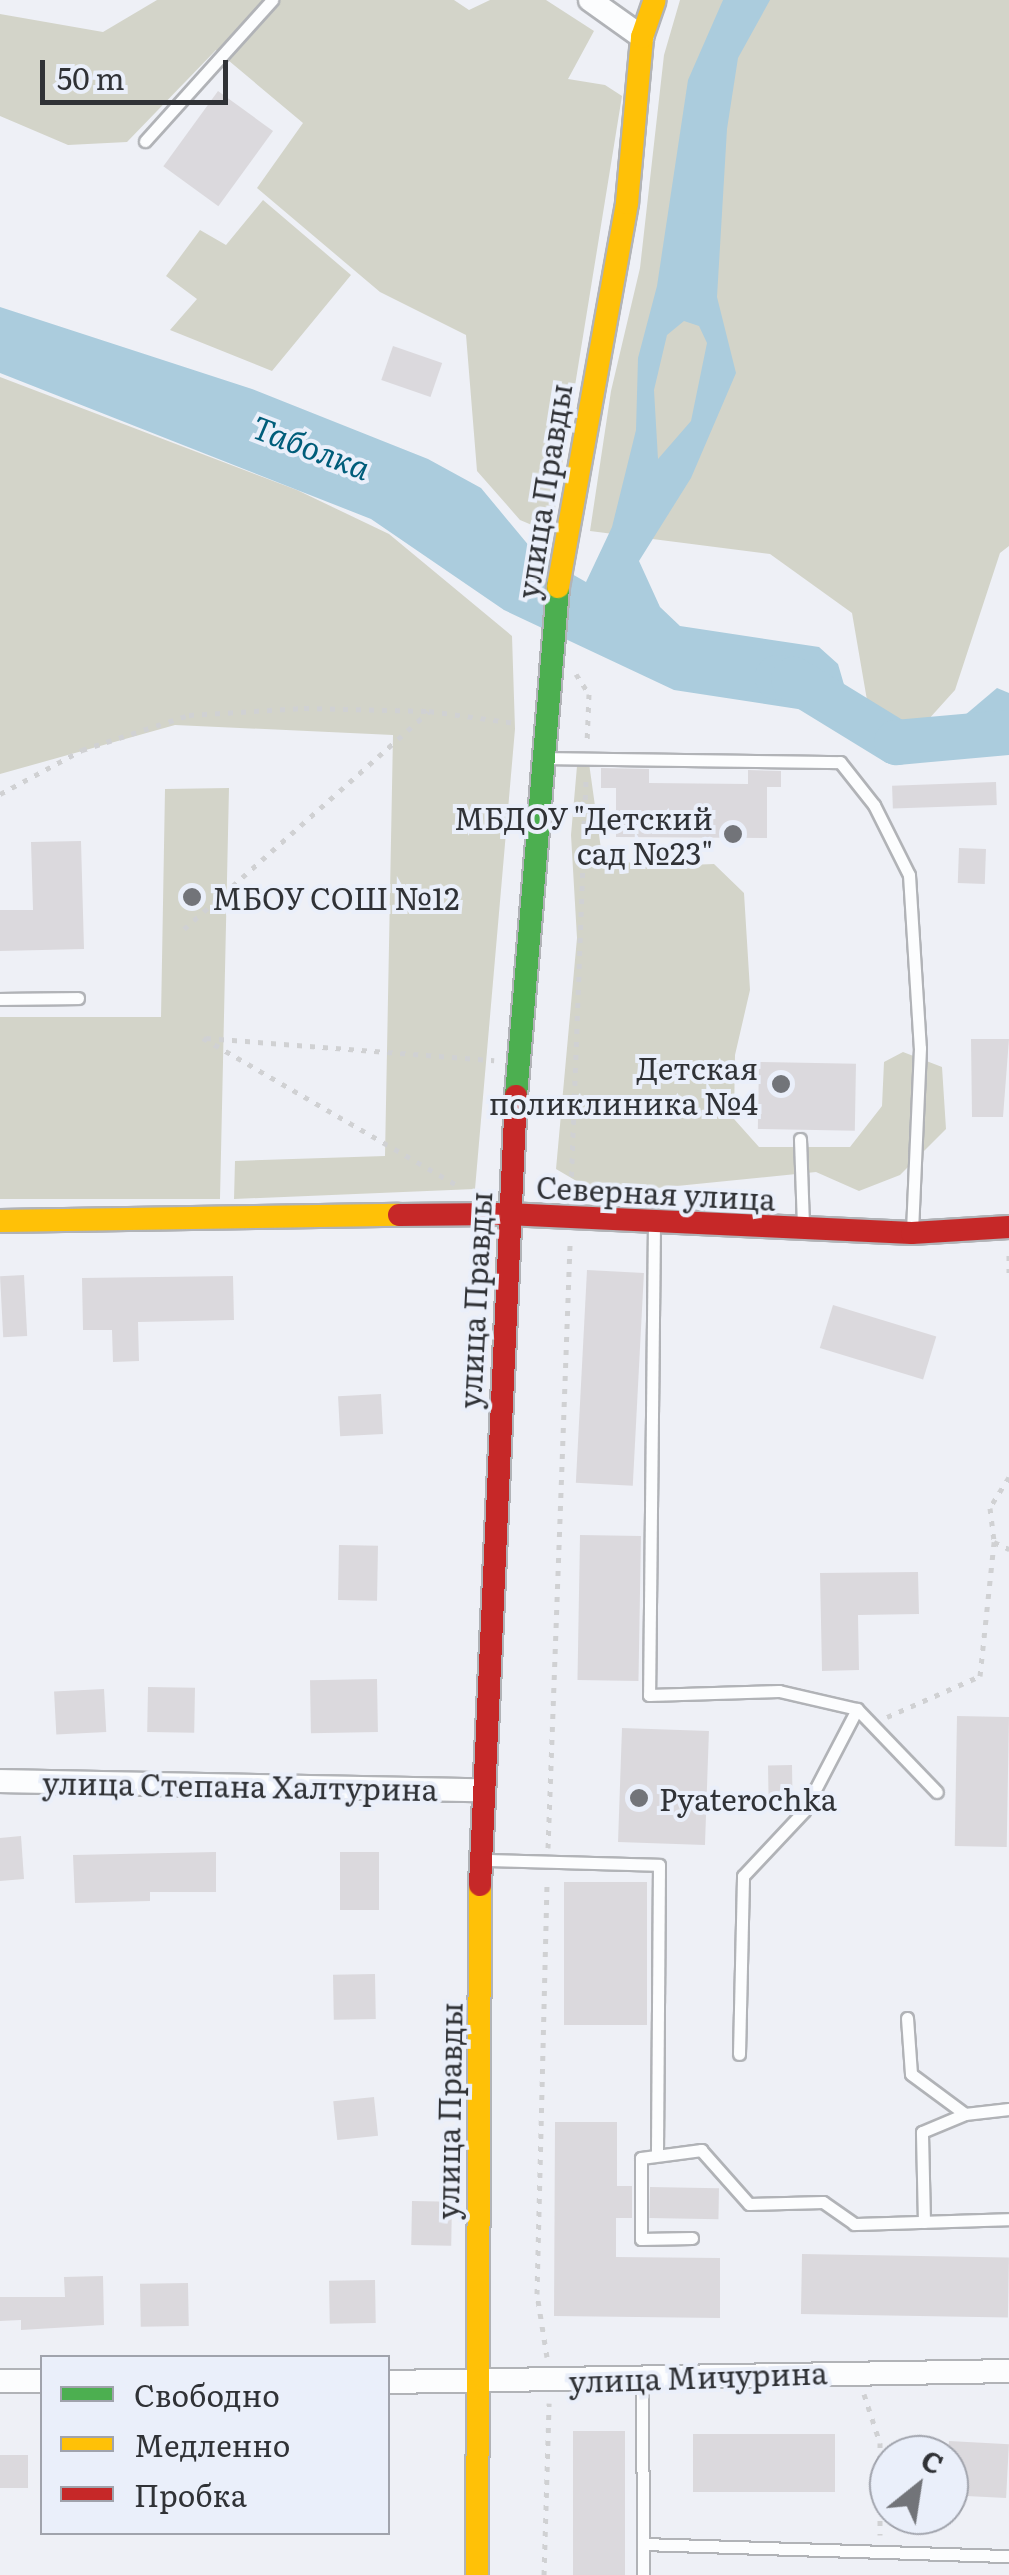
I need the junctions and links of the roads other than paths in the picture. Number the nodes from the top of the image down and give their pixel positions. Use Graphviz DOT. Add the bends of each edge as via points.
graph roads {
  1 [pos="272,0"];
  2 [pos="590,0"];
  3 [pos="655,0"];
  4 [pos="642,38"];
  5 [pos="145,141"];
  6 [pos="541,758"];
  7 [pos="78,998"];
  8 [pos="0,999"];
  9 [pos="800,1139"];
  10 [pos="508,1214"];
  11 [pos="0,1221"];
  12 [pos="654,1224"];
  13 [pos="1009,1227"];
  14 [pos="804,1230"];
  15 [pos="912,1232"];
  16 [pos="857,1709"];
  17 [pos="0,1781"];
  18 [pos="480,1790"];
  19 [pos="937,1792"];
  20 [pos="481,1860"];
  21 [pos="907,2018"];
  22 [pos="739,2054"];
  23 [pos="1009,2110"];
  24 [pos="965,2114"];
  25 [pos="657,2156"];
  26 [pos="1009,2219"];
  27 [pos="924,2222"];
  28 [pos="692,2238"];
  29 [pos="1009,2371"];
  30 [pos="642,2375"];
  31 [pos="0,2381"];
  32 [pos="40,2381"];
  33 [pos="390,2382"];
  34 [pos="476,2383"];
  35 [pos="642,2544"];
  36 [pos="1009,2556"];
  37 [pos="477,2575"];
  38 [pos="642,2575"];
  1 -- 5 [label="lane"];
  2 -- 4 [label="street"];
  3 -- 4 [label="street, улица Правды"];
  4 -- 6 [label="street, улица Правды" via="627,202 580,436 548,651"];
  6 -- 10 [label="street, улица Правды"];
  6 -- 15 [label="lane" via="840,762 874,805 909,875 920,1048"];
  7 -- 8 [label="lane"];
  9 -- 14 [label="lane"];
  10 -- 11 [label="street, Северная улица"];
  10 -- 12 [label="street, Северная улица"];
  10 -- 18 [label="street, улица Правды"];
  12 -- 14 [label="street, Северная улица"];
  12 -- 16 [label="lane" via="649,1695 779,1691"];
  13 -- 15 [label="street, Северная улица"];
  14 -- 15 [label="street, Северная улица"];
  16 -- 19 [label="lane"];
  16 -- 22 [label="lane" via="804,1811 743,1876"];
  17 -- 18 [label="street, улица Степана Халтурина"];
  18 -- 20 [label="street, улица Правды"];
  20 -- 25 [label="lane" via="659,1865"];
  20 -- 34 [label="street, улица Правды"];
  21 -- 24 [label="lane" via="912,2074"];
  23 -- 24 [label="lane"];
  24 -- 27 [label="lane" via="922,2132"];
  25 -- 27 [label="lane" via="701,2150 749,2204 823,2202 854,2224"];
  25 -- 28 [label="lane" via="640,2158 641,2238"];
  26 -- 27 [label="lane"];
  29 -- 30 [label="street, улица Мичурина"];
  30 -- 34 [label="street, улица Мичурина"];
  30 -- 35 [label="lane"];
  31 -- 32 [label="street"];
  33 -- 34 [label="street, улица Мичурина"];
  34 -- 37 [label="street, улица Правды"];
  35 -- 36 [label="lane"];
  35 -- 38 [label="lane"];
}
